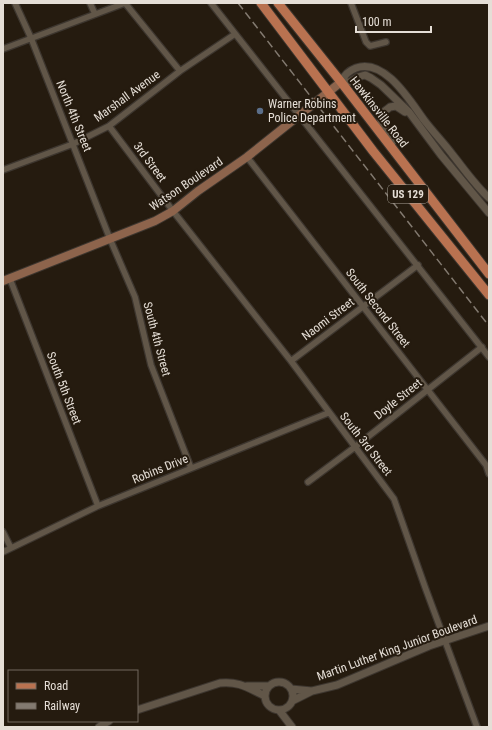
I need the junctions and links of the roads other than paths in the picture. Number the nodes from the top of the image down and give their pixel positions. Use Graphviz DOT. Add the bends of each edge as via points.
graph roads {
  1 [pos="15,3"];
  2 [pos="90,3"];
  3 [pos="125,3"];
  4 [pos="211,3"];
  5 [pos="261,3"];
  6 [pos="278,3"];
  7 [pos="351,3"];
  8 [pos="95,14"];
  9 [pos="235,34"];
  10 [pos="31,38"];
  11 [pos="386,42"];
  12 [pos="3,49"];
  13 [pos="180,71"];
  14 [pos="341,82"];
  15 [pos="329,92"];
  16 [pos="300,115"];
  17 [pos="109,126"];
  18 [pos="419,126"];
  19 [pos="73,144"];
  20 [pos="247,157"];
  21 [pos="406,167"];
  22 [pos="3,170"];
  23 [pos="489,198"];
  24 [pos="173,211"];
  25 [pos="489,213"];
  26 [pos="110,239"];
  27 [pos="418,265"];
  28 [pos="489,274"];
  29 [pos="6,280"];
  30 [pos="489,295"];
  31 [pos="362,307"];
  32 [pos="482,347"];
  33 [pos="489,356"];
  34 [pos="291,361"];
  35 [pos="427,390"];
  36 [pos="328,413"];
  37 [pos="355,447"];
  38 [pos="191,468"];
  39 [pos="489,474"];
  40 [pos="308,482"];
  41 [pos="98,506"];
  42 [pos="3,532"];
  43 [pos="11,548"];
  44 [pos="3,552"];
  45 [pos="489,626"];
  46 [pos="445,641"];
  47 [pos="247,686"];
  48 [pos="269,686"];
  49 [pos="291,689"];
  50 [pos="312,691"];
  51 [pos="265,696"];
  52 [pos="290,704"];
  53 [pos="138,710"];
  54 [pos="279,710"];
  55 [pos="477,727"];
  1 -- 10 [label="street, North 4th Street"];
  2 -- 8 [label="street"];
  3 -- 8 [label="street"];
  3 -- 13 [label="street"];
  4 -- 9 [label="street"];
  5 -- 15 [label="main road, US 129"];
  6 -- 14 [label="main road, Hawkinsville Road / US 129"];
  7 -- 11 [label="street" via="366,42 370,46"];
  8 -- 10 [label="street"];
  9 -- 13 [label="street, Marshall Avenue"];
  9 -- 16 [label="street"];
  10 -- 12 [label="street"];
  10 -- 19 [label="street, North 4th Street"];
  13 -- 17 [label="street, Marshall Avenue"];
  14 -- 15 [label="main road, Watson Boulevard"];
  14 -- 18 [label="street, Watson Boulevard" via="350,82 365,75 371,78 396,98"];
  14 -- 21 [label="main road, Hawkinsville Road / US 129"];
  14 -- 23 [label="street, Watson Boulevard" via="344,74 360,67 370,67 382,72 399,86 416,106 424,120"];
  15 -- 16 [label="main road, Watson Boulevard"];
  15 -- 30 [label="main road, US 129"];
  16 -- 20 [label="main road, Watson Boulevard"];
  16 -- 27 [label="street"];
  17 -- 19 [label="street, Marshall Avenue"];
  17 -- 24 [label="street, 3rd Street"];
  18 -- 21 [label="street" via="396,106 381,114 380,121"];
  18 -- 25 [label="street, Watson Boulevard"];
  19 -- 22 [label="street, Marshall Avenue"];
  19 -- 26 [label="street, North 4th Street"];
  20 -- 24 [label="main road, Watson Boulevard"];
  20 -- 31 [label="street, South Second Street"];
  21 -- 28 [label="main road, Hawkinsville Road / US 129"];
  24 -- 26 [label="main road, Watson Boulevard"];
  24 -- 34 [label="street, South 3rd Street"];
  26 -- 29 [label="main road, Watson Boulevard"];
  26 -- 38 [label="street, South 4th Street" via="135,297 151,364"];
  27 -- 31 [label="street, Naomi Street"];
  27 -- 32 [label="street"];
  29 -- 41 [label="street, South 5th Street"];
  31 -- 34 [label="street, Naomi Street"];
  31 -- 35 [label="street, South Second Street"];
  32 -- 33 [label="street"];
  32 -- 35 [label="street, Doyle Street"];
  34 -- 36 [label="street, South 3rd Street"];
  35 -- 37 [label="street, Doyle Street"];
  35 -- 39 [label="street, South Second Street" via="486,465"];
  36 -- 37 [label="street, South 3rd Street"];
  36 -- 38 [label="street, Robins Drive"];
  37 -- 40 [label="street, Doyle Street"];
  37 -- 46 [label="street, South 3rd Street" via="394,499"];
  38 -- 41 [label="street, Robins Drive"];
  41 -- 43 [label="street, Robins Drive"];
  42 -- 43 [label="street"];
  43 -- 44 [label="street, Robins Drive"];
  45 -- 46 [label="street, Martin Luther King Junior Boulevard"];
  46 -- 50 [label="street, Martin Luther King Junior Boulevard"];
  46 -- 55 [label="street, South 3rd Street"];
  47 -- 48 [label="street"];
  47 -- 51 [label="street"];
  47 -- 53 [label="street" via="220,683"];
  48 -- 49 [label="street" via="281,682"];
  48 -- 51 [label="street"];
  49 -- 50 [label="street, Martin Luther King Junior Boulevard"];
  49 -- 52 [label="street" via="293,693"];
  50 -- 52 [label="street, Martin Luther King Junior Boulevard"];
  51 -- 54 [label="street" via="271,707"];
  52 -- 54 [label="street"];
  52 -- 54 [label="street" via="292,727"];
}
